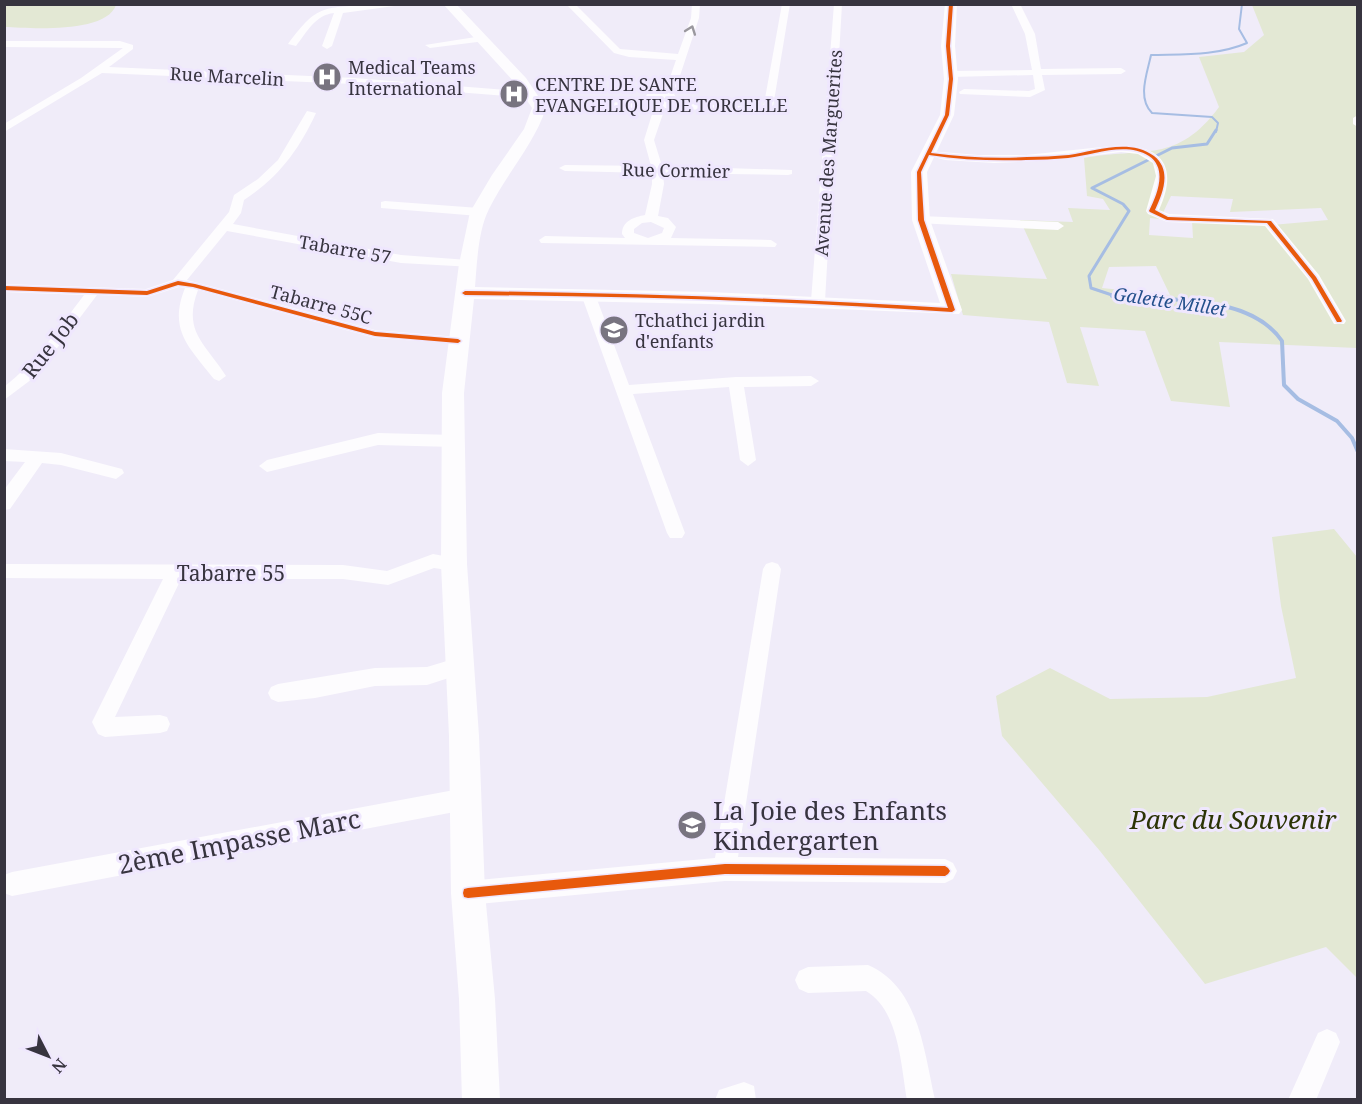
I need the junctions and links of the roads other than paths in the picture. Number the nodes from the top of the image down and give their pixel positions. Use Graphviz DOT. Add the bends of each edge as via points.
graph roads {
  1 [pos="405,4"];
  2 [pos="449,4"];
  3 [pos="570,4"];
  4 [pos="687,4"];
  5 [pos="696,4"];
  6 [pos="786,4"];
  7 [pos="838,4"];
  8 [pos="951,4"];
  9 [pos="1015,4"];
  10 [pos="340,10"];
  11 [pos="482,39"];
  12 [pos="4,44"];
  13 [pos="293,44"];
  14 [pos="430,45"];
  15 [pos="327,46"];
  16 [pos="676,57"];
  17 [pos="103,70"];
  18 [pos="1035,71"];
  19 [pos="1121,71"];
  20 [pos="951,74"];
  21 [pos="964,92"];
  22 [pos="531,95"];
  23 [pos="662,101"];
  24 [pos="598,107"];
  25 [pos="311,113"];
  26 [pos="1358,118"];
  27 [pos="1358,124"];
  28 [pos="4,129"];
  29 [pos="929,154"];
  30 [pos="565,168"];
  31 [pos="657,169"];
  32 [pos="788,172"];
  33 [pos="385,205"];
  34 [pos="479,212"];
  35 [pos="235,213"];
  36 [pos="651,218"];
  37 [pos="921,220"];
  38 [pos="223,226"];
  39 [pos="1058,226"];
  40 [pos="627,230"];
  41 [pos="670,232"];
  42 [pos="545,240"];
  43 [pos="614,241"];
  44 [pos="640,242"];
  45 [pos="656,242"];
  46 [pos="681,242"];
  47 [pos="771,244"];
  48 [pos="327,245"];
  49 [pos="468,264"];
  50 [pos="185,284"];
  51 [pos="4,288"];
  52 [pos="93,292"];
  53 [pos="465,293"];
  54 [pos="588,294"];
  55 [pos="818,301"];
  56 [pos="1339,321"];
  57 [pos="458,341"];
  58 [pos="219,376"];
  59 [pos="811,381"];
  60 [pos="736,382"];
  61 [pos="9,389"];
  62 [pos="624,390"];
  63 [pos="454,441"];
  64 [pos="4,455"];
  65 [pos="37,458"];
  66 [pos="747,460"];
  67 [pos="267,466"];
  68 [pos="116,473"];
  69 [pos="4,504"];
  70 [pos="676,533"];
  71 [pos="454,564"];
  72 [pos="772,569"];
  73 [pos="4,571"];
  74 [pos="175,573"];
  75 [pos="460,666"];
  76 [pos="278,693"];
  77 [pos="160,724"];
  78 [pos="465,799"];
  79 [pos="725,869"];
  80 [pos="945,871"];
  81 [pos="12,884"];
  82 [pos="468,893"];
  83 [pos="808,980"];
  84 [pos="1327,1042"];
  85 [pos="481,1100"];
  86 [pos="921,1100"];
  87 [pos="1302,1100"];
  1 -- 10 [label="street"];
  2 -- 11 [label="main road"];
  3 -- 16 [label="street" via="617,51"];
  4 -- 16 [label="street"];
  16 -- 5 [label="street, one-way" via="696,18"];
  6 -- 23 [label="street" via="769,105 763,110 688,107"];
  7 -- 55 [label="street, Avenue des Marguerites"];
  8 -- 20 [label="main road"];
  9 -- 18 [label="street" via="1030,34"];
  10 -- 13 [label="street" via="314,17"];
  10 -- 15 [label="street"];
  11 -- 14 [label="street"];
  11 -- 22 [label="main road"];
  12 -- 17 [label="street" via="120,44 130,48"];
  16 -- 23 [label="street"];
  17 -- 22 [label="street, Rue Marcelin" via="354,81"];
  17 -- 28 [label="street"];
  18 -- 19 [label="street"];
  18 -- 20 [label="street"];
  18 -- 21 [label="street" via="1041,86 1037,93"];
  20 -- 29 [label="main road" via="947,115"];
  22 -- 34 [label="main road" via="539,108 537,119"];
  23 -- 24 [label="street"];
  23 -- 31 [label="street" via="649,140"];
  25 -- 35 [label="street" via="289,155 262,184 238,198"];
  26 -- 27 [label="street"];
  29 -- 37 [label="main road" via="919,172"];
  29 -- 56 [label="street" via="1033,159 1123,148 1142,151 1162,167 1165,179 1152,211 1167,218 1269,222 1314,278"];
  30 -- 31 [label="street, Rue Cormier"];
  31 -- 32 [label="street, Rue Cormier"];
  31 -- 36 [label="street"];
  33 -- 34 [label="street"];
  34 -- 49 [label="main road"];
  35 -- 38 [label="street"];
  35 -- 48 [label="street"];
  36 -- 40 [label="street" via="634,221"];
  36 -- 41 [label="street" via="667,223"];
  37 -- 39 [label="street"];
  37 -- 55 [label="main road" via="952,310"];
  38 -- 48 [label="street, Tabarre 57"];
  38 -- 50 [label="street"];
  40 -- 43 [label="street"];
  40 -- 44 [label="street"];
  41 -- 45 [label="street"];
  41 -- 46 [label="street"];
  42 -- 43 [label="street"];
  43 -- 44 [label="street"];
  44 -- 45 [label="street"];
  45 -- 46 [label="street"];
  46 -- 47 [label="street"];
  48 -- 49 [label="street, Tabarre 57" via="401,259"];
  49 -- 53 [label="main road"];
  50 -- 52 [label="street" via="147,293"];
  50 -- 57 [label="street, Tabarre 55C" via="375,334"];
  50 -- 58 [label="street" via="184,322 189,339"];
  51 -- 52 [label="street"];
  52 -- 61 [label="street, Rue Job" via="82,303 65,334"];
  53 -- 54 [label="main road"];
  53 -- 57 [label="main road"];
  54 -- 55 [label="main road"];
  54 -- 62 [label="street"];
  57 -- 63 [label="main road"];
  59 -- 60 [label="street"];
  60 -- 62 [label="street"];
  60 -- 66 [label="street"];
  62 -- 70 [label="street"];
  63 -- 67 [label="street" via="378,439"];
  63 -- 71 [label="main road"];
  64 -- 65 [label="street"];
  65 -- 68 [label="street" via="61,459"];
  65 -- 69 [label="street"];
  71 -- 74 [label="street, Tabarre 55" via="434,561 388,578 343,572"];
  71 -- 75 [label="main road"];
  72 -- 79 [label="street"];
  73 -- 74 [label="street, Tabarre 55"];
  74 -- 77 [label="street" via="102,722 105,727"];
  75 -- 76 [label="street" via="427,676 375,677"];
  75 -- 78 [label="main road"];
  78 -- 81 [label="street, 2ème Impasse Marc"];
  78 -- 82 [label="main road"];
  79 -- 80 [label="street"];
  79 -- 82 [label="street"];
  82 -- 85 [label="main road"];
  83 -- 86 [label="street" via="868,978 890,993 899,1007"];
  84 -- 87 [label="street"];
}
